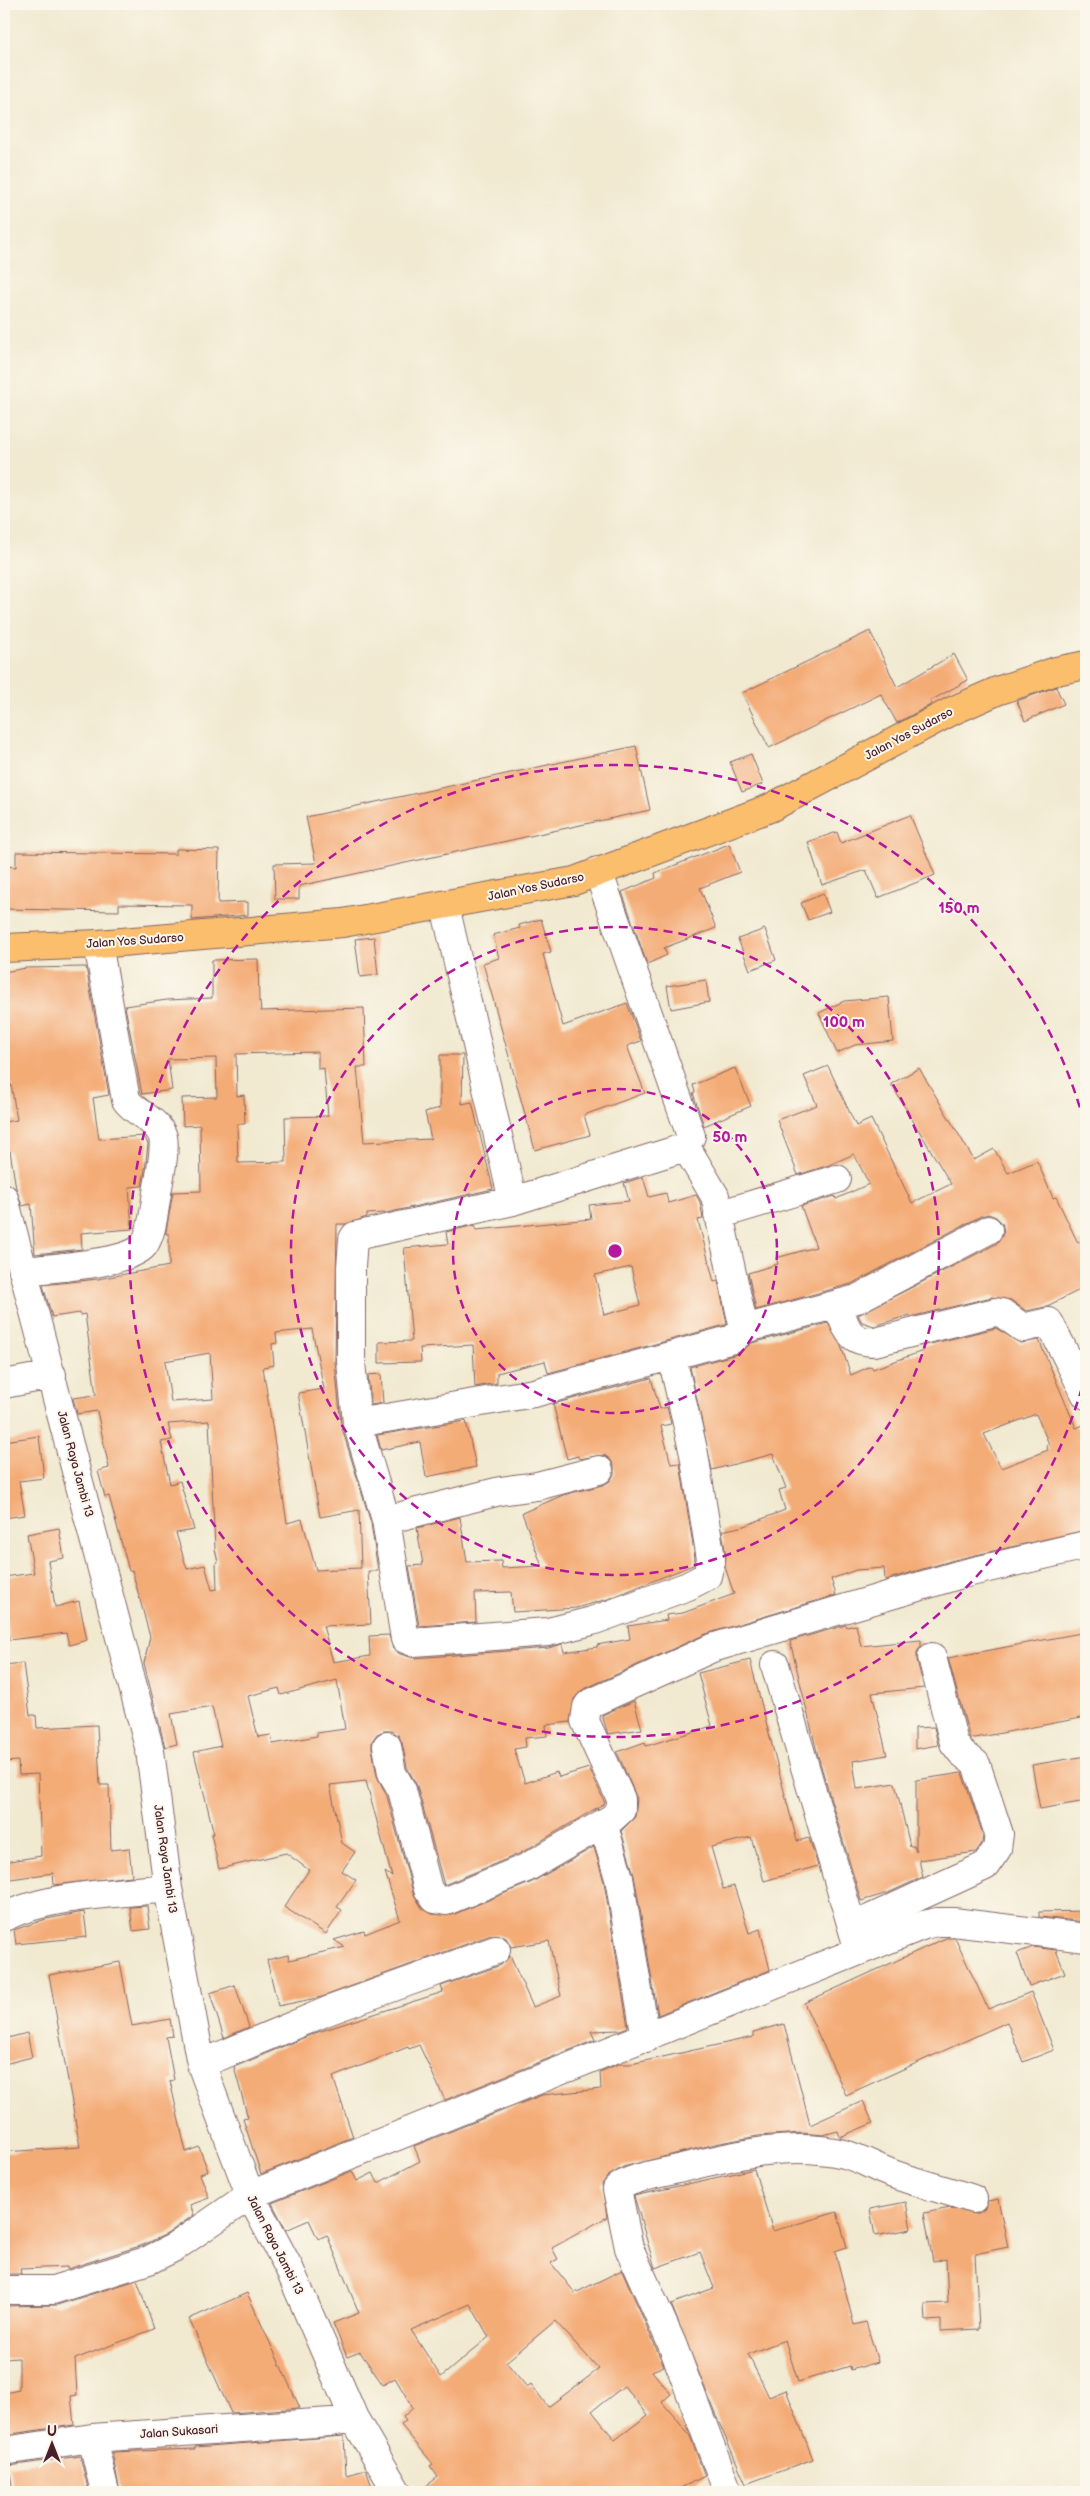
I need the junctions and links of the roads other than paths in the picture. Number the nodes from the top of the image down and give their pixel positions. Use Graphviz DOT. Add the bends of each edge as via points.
graph roads {
  1 [pos="1086,665"];
  2 [pos="598,872"];
  3 [pos="445,906"];
  4 [pos="98,944"];
  5 [pos="4,948"];
  6 [pos="686,1147"];
  7 [pos="837,1179"];
  8 [pos="4,1198"];
  9 [pos="513,1201"];
  10 [pos="718,1215"];
  11 [pos="988,1230"];
  12 [pos="23,1271"];
  13 [pos="837,1305"];
  14 [pos="744,1329"];
  15 [pos="672,1357"];
  16 [pos="52,1375"];
  17 [pos="4,1384"];
  18 [pos="1086,1395"];
  19 [pos="357,1423"];
  20 [pos="600,1470"];
  21 [pos="386,1520"];
  22 [pos="1086,1545"];
  23 [pos="932,1657"];
  24 [pos="775,1665"];
  25 [pos="387,1746"];
  26 [pos="603,1823"];
  27 [pos="168,1888"];
  28 [pos="4,1917"];
  29 [pos="1086,1938"];
  30 [pos="855,1939"];
  31 [pos="496,1950"];
  32 [pos="646,2038"];
  33 [pos="201,2064"];
  34 [pos="250,2195"];
  35 [pos="974,2199"];
  36 [pos="4,2290"];
  37 [pos="354,2418"];
  38 [pos="92,2438"];
  39 [pos="4,2451"];
  40 [pos="105,2492"];
  41 [pos="397,2492"];
  42 [pos="728,2492"];
  1 -- 2 [label="highway, Jalan Yos Sudarso" via="997,691 952,710 770,808"];
  2 -- 3 [label="highway, Jalan Yos Sudarso" via="574,881"];
  2 -- 6 [label="street" via="691,1136"];
  3 -- 4 [label="highway, Jalan Yos Sudarso" via="343,923"];
  3 -- 9 [label="street"];
  4 -- 5 [label="highway, Jalan Yos Sudarso"];
  4 -- 12 [label="street" via="126,1100 134,1110 156,1124 163,1137 152,1221 142,1247 126,1256"];
  6 -- 9 [label="street"];
  6 -- 10 [label="street" via="714,1196"];
  7 -- 10 [label="street"];
  8 -- 12 [label="street, Jalan Raya Jambi 13"];
  9 -- 19 [label="street" via="355,1236 351,1267 351,1353"];
  10 -- 14 [label="street"];
  11 -- 13 [label="street" via="857,1299"];
  12 -- 16 [label="street, Jalan Raya Jambi 13"];
  13 -- 14 [label="street"];
  13 -- 18 [label="street" via="851,1334 862,1342 875,1342 996,1312 1023,1328 1049,1322"];
  14 -- 15 [label="street" via="733,1339"];
  15 -- 19 [label="street" via="534,1393"];
  15 -- 21 [label="street" via="694,1454 711,1558 707,1576 601,1618 548,1632 413,1642 405,1639"];
  16 -- 17 [label="street"];
  16 -- 27 [label="street, Jalan Raya Jambi 13" via="150,1751"];
  19 -- 21 [label="street"];
  20 -- 21 [label="street"];
  22 -- 26 [label="street" via="958,1575 712,1648 589,1704 585,1720 622,1804 622,1810"];
  23 -- 30 [label="street" via="954,1744 976,1764 1000,1834 997,1849 985,1866"];
  24 -- 30 [label="street"];
  25 -- 26 [label="street" via="428,1889 439,1901 526,1868"];
  26 -- 32 [label="street" via="619,1878"];
  27 -- 28 [label="street" via="60,1901 20,1909"];
  27 -- 33 [label="street, Jalan Raya Jambi 13"];
  29 -- 30 [label="street" via="937,1922"];
  30 -- 32 [label="street"];
  31 -- 33 [label="street" via="330,2010"];
  32 -- 34 [label="street"];
  33 -- 34 [label="street, Jalan Raya Jambi 13"];
  34 -- 36 [label="street" via="188,2238 149,2260 53,2290"];
  34 -- 37 [label="street, Jalan Raya Jambi 13" via="289,2268"];
  35 -- 42 [label="street" via="890,2173 845,2154 804,2150 743,2154 620,2185 617,2189 629,2248 672,2344"];
  37 -- 38 [label="street, Jalan Sukasari"];
  37 -- 41 [label="street, Jalan Raya Jambi 13"];
  38 -- 39 [label="street, Jalan Sukasari"];
  38 -- 40 [label="street"];
}
